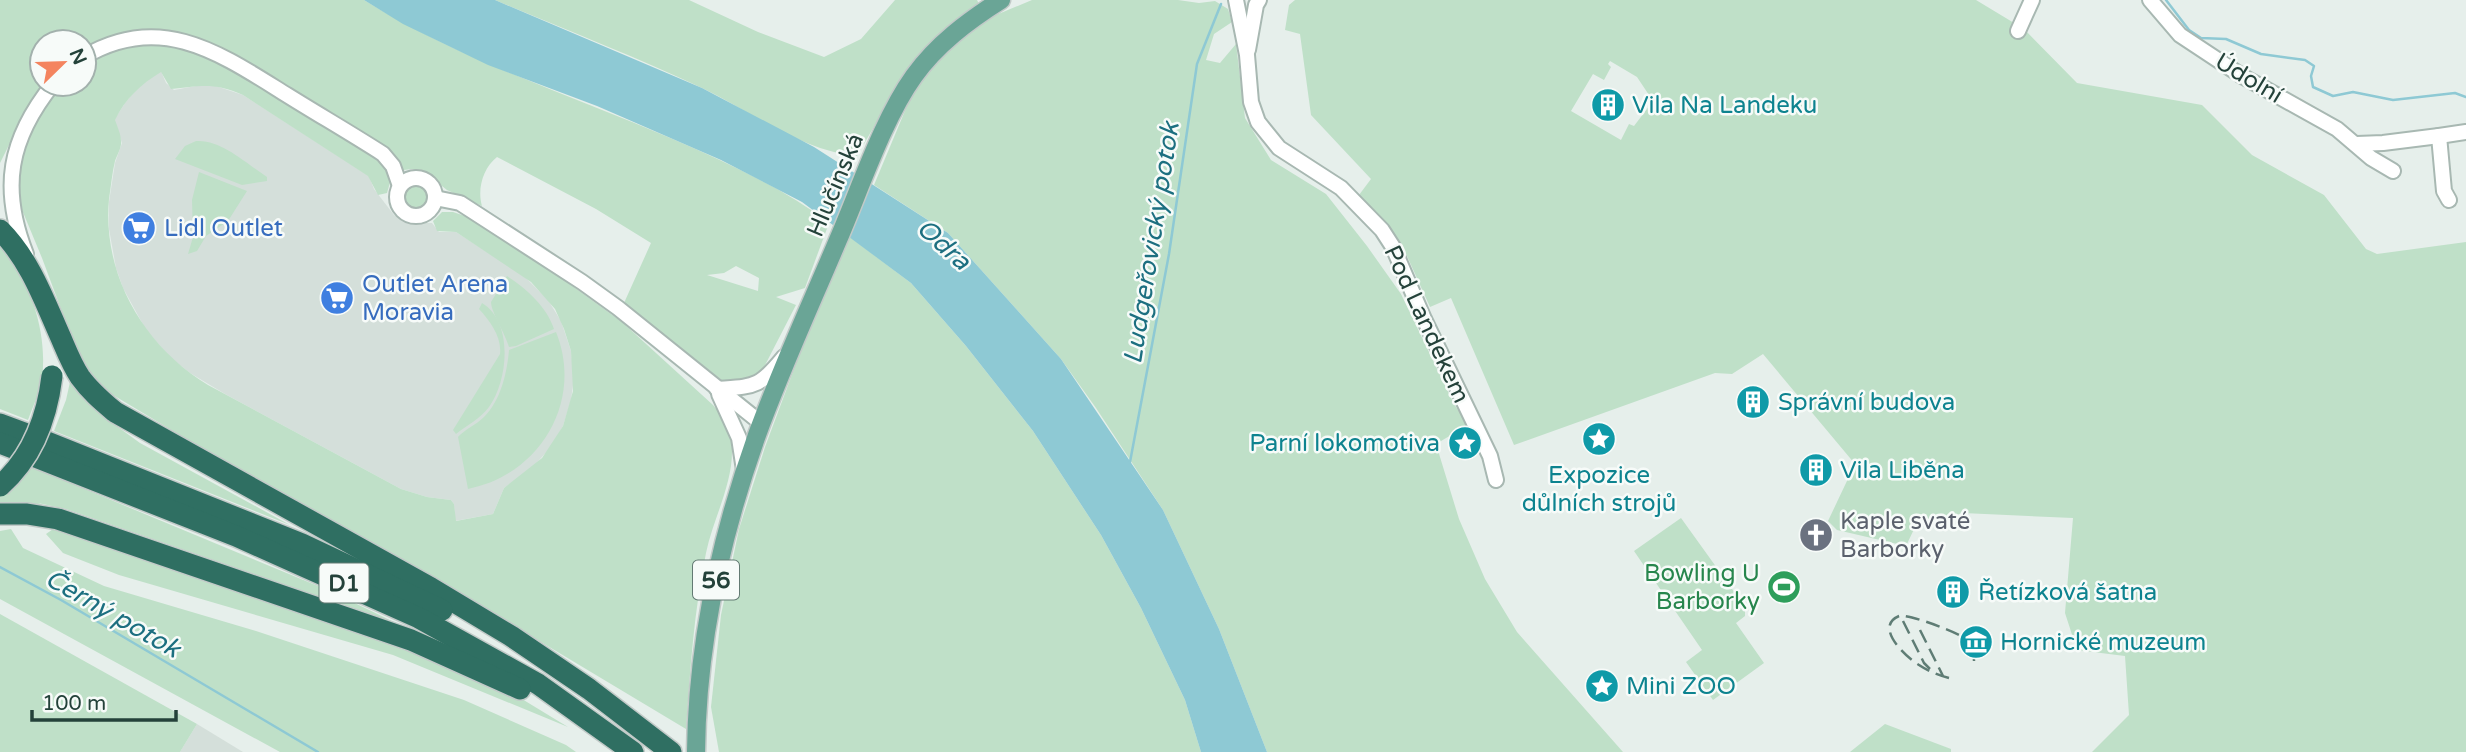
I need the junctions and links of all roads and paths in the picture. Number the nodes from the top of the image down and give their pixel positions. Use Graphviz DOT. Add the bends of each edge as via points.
graph roads {
  1 [pos="1001,0"];
  2 [pos="1236,0"];
  3 [pos="1259,0"];
  4 [pos="2032,0"];
  5 [pos="2150,0"];
  6 [pos="2018,31"];
  7 [pos="98,51"];
  8 [pos="1247,55"];
  9 [pos="43,98"];
  10 [pos="2466,132"];
  11 [pos="2439,136"];
  12 [pos="2357,144"];
  13 [pos="2393,171"];
  14 [pos="400,186"];
  15 [pos="435,198"];
  16 [pos="2449,200"];
  17 [pos="0,230"];
  18 [pos="35,278"];
  19 [pos="45,302"];
  20 [pos="793,347"];
  21 [pos="717,389"];
  22 [pos="0,424"];
  23 [pos="761,424"];
  24 [pos="24,445"];
  25 [pos="744,474"];
  26 [pos="1496,480"];
  27 [pos="0,486"];
  28 [pos="0,514"];
  29 [pos="635,727"];
  30 [pos="621,752"];
  31 [pos="634,752"];
  32 [pos="671,752"];
  33 [pos="695,752"];
  1 -- 20 [label="main road, Hlučínská / 56" via="961,27 923,64 899,101"];
  2 -- 8 [label="street, Pod Landekem"];
  3 -- 8 [label="street, Pod Landekem"];
  4 -- 6 [label="street"];
  5 -- 12 [label="street, Údolní" via="2180,35"];
  7 -- 14 [label="street" via="146,37 182,40 208,49 383,154"];
  8 -- 26 [label="street, Pod Landekem" via="1251,102 1258,122 1279,148 1340,188 1393,247"];
  9 -- 18 [label="street" via="20,137 12,174 14,215"];
  10 -- 11 [label="street"];
  11 -- 12 [label="street"];
  11 -- 16 [label="street" via="2444,191"];
  12 -- 13 [label="street, Údolní"];
  14 -- 15 [label="street" via="408,179 422,179 431,185"];
  14 -- 15 [label="street" via="397,204 410,216 428,212"];
  15 -- 21 [label="street" via="460,203 561,267"];
  17 -- 18 [label="highway"];
  18 -- 19 [label="highway"];
  19 -- 27 [label="highway, bridge" via="51,328 52,376 46,415 25,457"];
  19 -- 29 [label="highway, D1" via="79,376 115,412 511,636"];
  20 -- 21 [label="street" via="766,379 750,386"];
  20 -- 23 [label="main road, Hlučínská / 56"];
  21 -- 23 [label="street"];
  21 -- 25 [label="street" via="739,438"];
  22 -- 24 [label="highway, D1"];
  23 -- 25 [label="main road, Hlučínská / 56"];
  24 -- 29 [label="highway, D1" via="268,530 425,601 547,670"];
  24 -- 31 [label="highway, D1" via="419,618 538,684"];
  25 -- 33 [label="main road, Hlučínská / 56" via="718,569"];
  28 -- 30 [label="highway" via="58,519 411,640 509,683 579,722"];
  29 -- 32 [label="highway, D1"];
}
